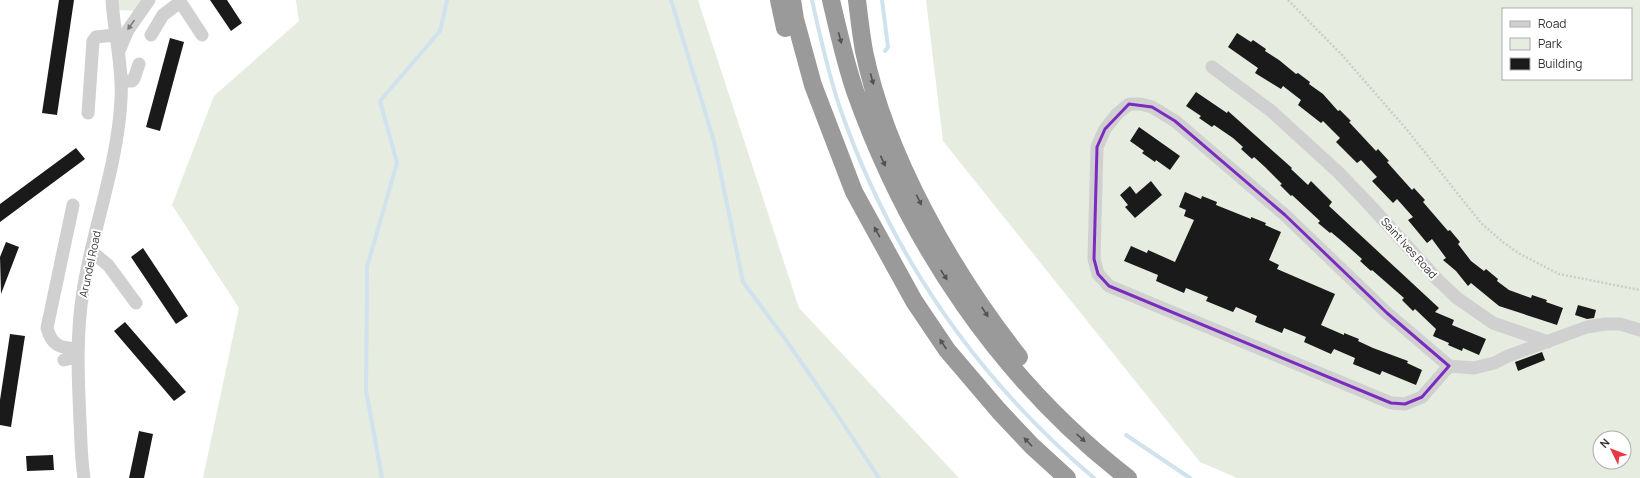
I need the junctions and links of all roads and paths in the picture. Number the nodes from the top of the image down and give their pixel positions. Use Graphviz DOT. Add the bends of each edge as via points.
graph roads {
  1 [pos="112,0"];
  2 [pos="149,0"];
  3 [pos="778,0"];
  4 [pos="792,0"];
  5 [pos="832,0"];
  6 [pos="857,0"];
  7 [pos="1288,0"];
  8 [pos="179,1"];
  9 [pos="116,35"];
  10 [pos="151,35"];
  11 [pos="202,35"];
  12 [pos="119,53"];
  13 [pos="138,64"];
  14 [pos="1212,68"];
  15 [pos="122,81"];
  16 [pos="88,113"];
  17 [pos="854,192"];
  18 [pos="74,205"];
  19 [pos="92,252"];
  20 [pos="1640,290"];
  21 [pos="136,303"];
  22 [pos="1640,330"];
  23 [pos="1548,342"];
  24 [pos="78,353"];
  25 [pos="64,360"];
  26 [pos="1449,366"];
  27 [pos="1064,422"];
  28 [pos="84,478"];
  29 [pos="1067,478"];
  30 [pos="1128,478"];
  1 -- 9 [label="street, Arundel Road"];
  2 -- 12 [label="street, Arundel Road, one-way" via="123,38"];
  3 -- 17 [label="highway" via="811,112"];
  4 -- 17 [label="highway" via="813,85"];
  5 -- 27 [label="highway, one-way" via="854,90 878,151 903,204 928,249 992,344"];
  6 -- 27 [label="highway, one-way" via="864,51 879,105 924,210 956,268 993,325"];
  7 -- 20 [label="path" via="1342,55 1408,131 1481,224 1504,244 1559,274"];
  8 -- 10 [label="street" via="164,14"];
  8 -- 11 [label="street"];
  9 -- 12 [label="street, Arundel Road"];
  9 -- 16 [label="street" via="96,37 93,41"];
  12 -- 15 [label="street, Arundel Road"];
  13 -- 15 [label="street" via="134,79"];
  14 -- 23 [label="street, Saint Ives Road" via="1270,110 1338,172 1457,298 1493,323"];
  15 -- 19 [label="street, Arundel Road" via="117,141"];
  29 -- 17 [label="highway, one-way" via="999,411 947,350 914,301"];
  18 -- 24 [label="street" via="47,328 58,346"];
  19 -- 21 [label="street" via="108,265"];
  19 -- 24 [label="street, Arundel Road" via="83,291"];
  22 -- 23 [label="street" via="1620,324 1605,324 1587,327"];
  23 -- 26 [label="street" via="1474,368"];
  24 -- 25 [label="street"];
  24 -- 28 [label="street, Arundel Road"];
  26 -- 26 [label="street" via="1422,397 1405,404 1391,403 1109,286 1098,274 1094,259 1097,148 1105,129 1128,104 1152,107 1175,120 1285,216 1387,313"];
  27 -- 30 [label="highway, one-way"];
}
